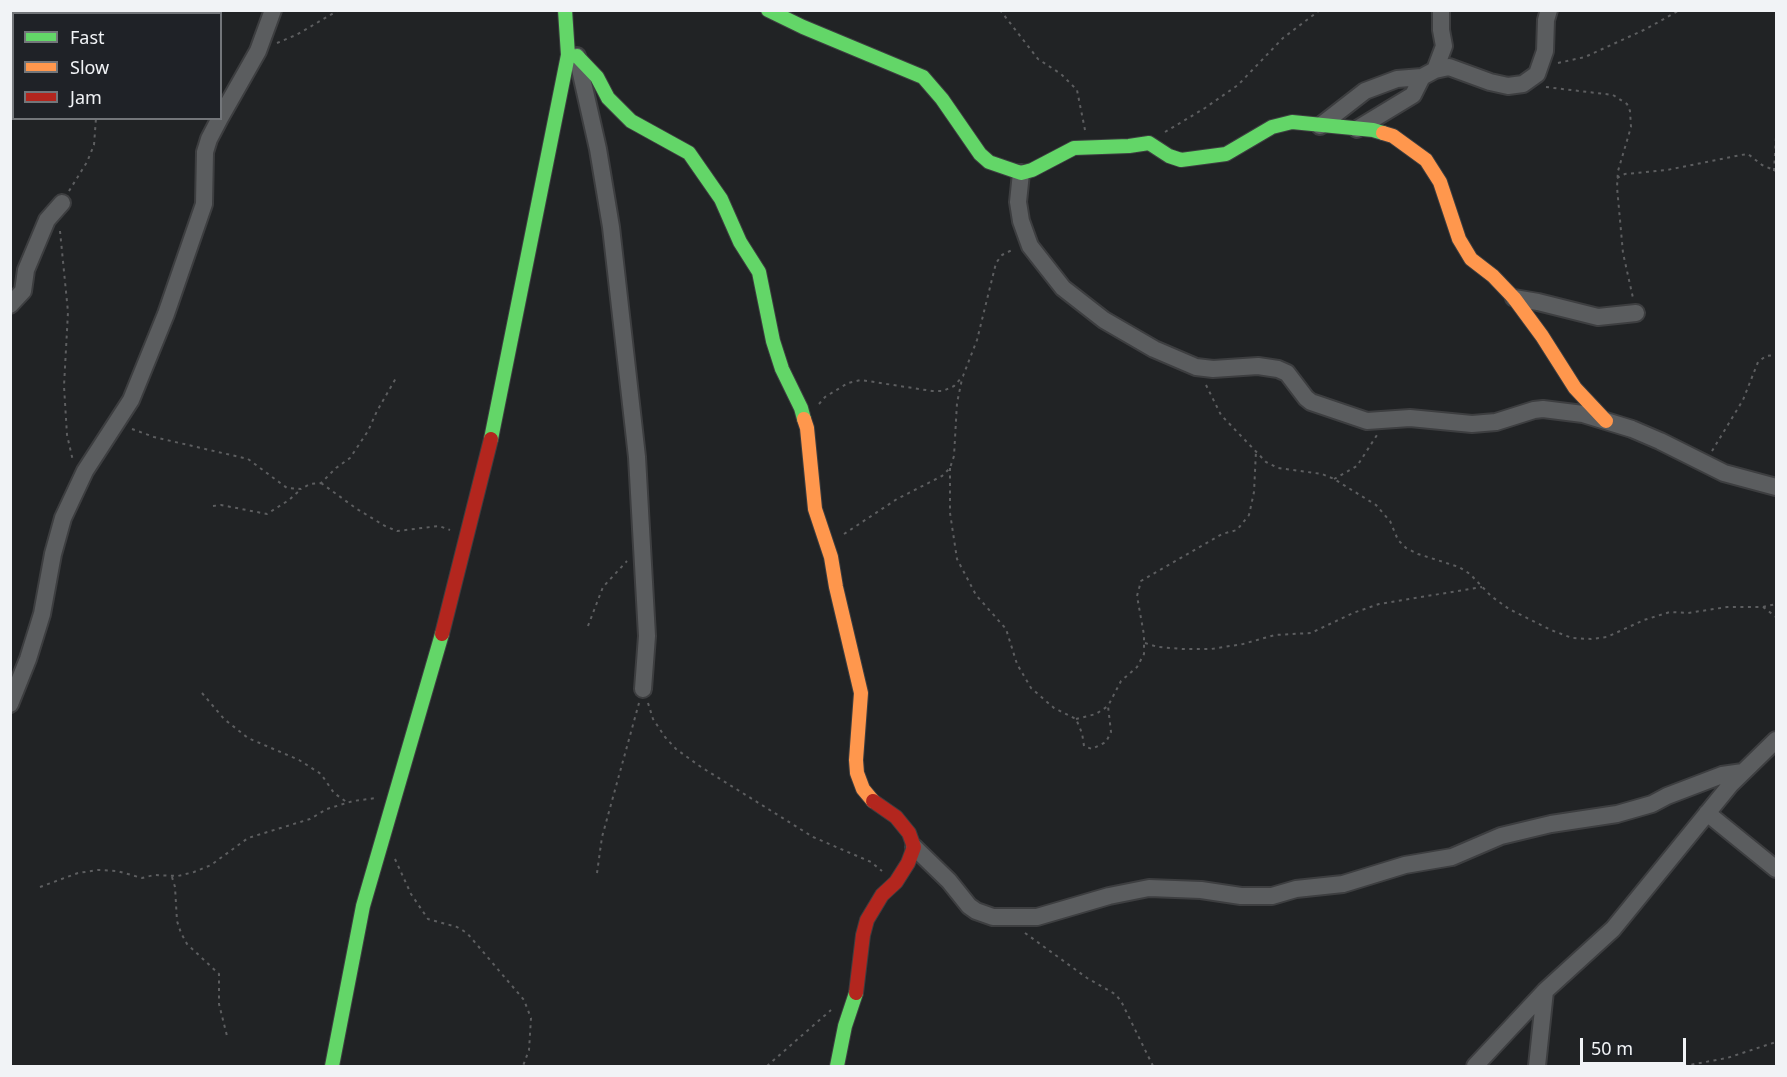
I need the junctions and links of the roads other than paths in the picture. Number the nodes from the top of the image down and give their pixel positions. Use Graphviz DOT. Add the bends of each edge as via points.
graph roads {
  1 [pos="273,10"];
  2 [pos="565,10"];
  3 [pos="768,10"];
  4 [pos="1441,10"];
  5 [pos="1549,10"];
  6 [pos="568,36"];
  7 [pos="577,56"];
  8 [pos="1429,73"];
  9 [pos="222,114"];
  10 [pos="219,120"];
  11 [pos="1320,126"];
  12 [pos="1357,129"];
  13 [pos="1021,173"];
  14 [pos="63,203"];
  15 [pos="1514,298"];
  16 [pos="10,305"];
  17 [pos="1636,313"];
  18 [pos="1606,421"];
  19 [pos="1776,487"];
  20 [pos="644,689"];
  21 [pos="10,704"];
  22 [pos="1776,740"];
  23 [pos="1743,772"];
  24 [pos="1707,813"];
  25 [pos="914,847"];
  26 [pos="1776,869"];
  27 [pos="1545,991"];
  28 [pos="332,1066"];
  29 [pos="837,1066"];
  30 [pos="1475,1066"];
  31 [pos="1537,1066"];
  1 -- 9 [label="street" via="258,51"];
  2 -- 6 [label="street"];
  3 -- 13 [label="street" via="923,77 980,154 989,162"];
  4 -- 8 [label="street" via="1444,46"];
  5 -- 8 [label="street" via="1545,51 1531,78 1523,84 1490,82 1449,67"];
  6 -- 7 [label="street"];
  6 -- 28 [label="street" via="558,110 496,419 419,717 393,796 356,936"];
  7 -- 20 [label="street" via="611,228 637,457 647,636"];
  7 -- 25 [label="street" via="631,121 689,153 721,199 740,242 759,272 773,341 807,428 815,509 828,548 861,693 857,773 862,789 896,817"];
  8 -- 11 [label="street" via="1365,91"];
  8 -- 12 [label="street" via="1413,95"];
  10 -- 21 [label="street" via="205,152 205,195 196,226 131,400 78,484 63,518 42,614"];
  11 -- 12 [label="street"];
  11 -- 13 [label="street" via="1292,122 1272,127 1226,154 1181,160 1149,143 1074,148"];
  12 -- 15 [label="street" via="1393,136 1426,160 1440,182 1459,239 1471,259"];
  13 -- 18 [label="street" via="1018,202 1030,246 1063,288 1104,320 1154,349 1196,367 1278,369 1287,373 1311,402 1362,420 1410,418 1486,424 1543,409"];
  14 -- 16 [label="street" via="47,220 26,270 23,291"];
  15 -- 17 [label="street" via="1598,317"];
  15 -- 18 [label="street" via="1575,388"];
  18 -- 19 [label="street" via="1743,480"];
  22 -- 23 [label="street"];
  23 -- 24 [label="street"];
  23 -- 25 [label="street" via="1722,775 1652,804 1501,836 1452,857 1405,865 1343,884 1272,896 1149,888 1038,917 993,917 969,906"];
  24 -- 26 [label="street"];
  24 -- 27 [label="street" via="1613,928"];
  25 -- 29 [label="street" via="896,882 882,895 867,920 856,994"];
  27 -- 30 [label="street"];
  27 -- 31 [label="street"];
}
